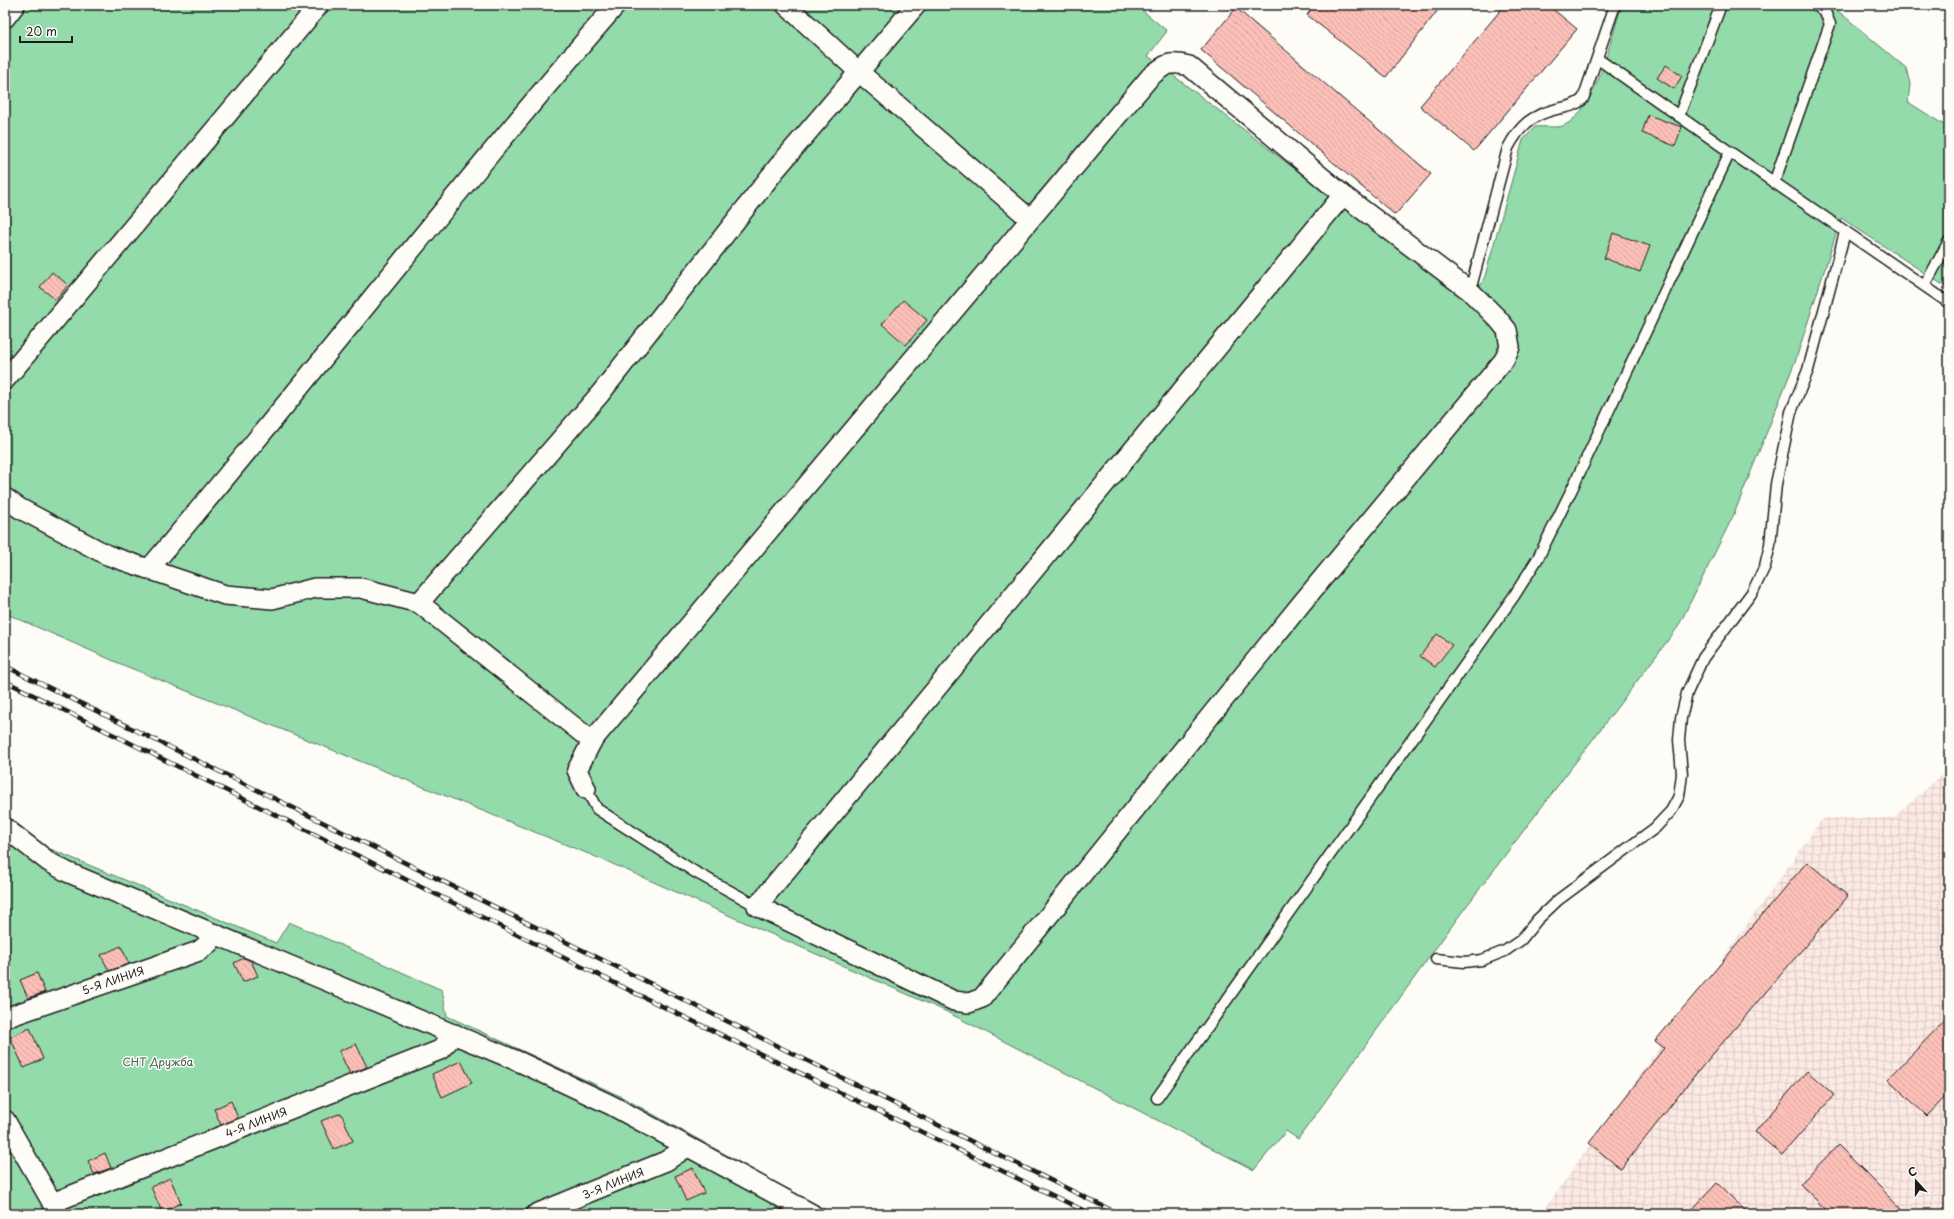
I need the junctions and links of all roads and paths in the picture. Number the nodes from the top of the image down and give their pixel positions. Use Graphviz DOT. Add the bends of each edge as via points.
graph roads {
  1 [pos="15,5"];
  2 [pos="319,5"];
  3 [pos="616,5"];
  4 [pos="786,5"];
  5 [pos="916,5"];
  6 [pos="1615,5"];
  7 [pos="1721,5"];
  8 [pos="1816,5"];
  9 [pos="5,18"];
  10 [pos="1598,59"];
  11 [pos="859,72"];
  12 [pos="1679,116"];
  13 [pos="1730,152"];
  14 [pos="1774,183"];
  15 [pos="1343,195"];
  16 [pos="1030,218"];
  17 [pos="1845,232"];
  18 [pos="1949,241"];
  19 [pos="1925,285"];
  20 [pos="1470,291"];
  21 [pos="1949,303"];
  22 [pos="5,380"];
  23 [pos="5,498"];
  24 [pos="149,569"];
  25 [pos="419,603"];
  26 [pos="592,741"];
  27 [pos="586,789"];
  28 [pos="5,828"];
  29 [pos="757,906"];
  30 [pos="216,934"];
  31 [pos="1436,959"];
  32 [pos="5,1018"];
  33 [pos="455,1034"];
  34 [pos="1157,1098"];
  35 [pos="5,1120"];
  36 [pos="687,1147"];
  37 [pos="55,1208"];
  38 [pos="536,1214"];
  39 [pos="812,1214"];
  1 -- 9 [label="street"];
  2 -- 22 [label="street"];
  3 -- 24 [label="street" via="526,109"];
  4 -- 11 [label="street"];
  5 -- 11 [label="street"];
  6 -- 10 [label="lane"];
  7 -- 12 [label="lane"];
  8 -- 14 [label="lane" via="1825,12 1830,24"];
  10 -- 12 [label="lane"];
  10 -- 20 [label="lane" via="1583,99 1577,104 1530,119 1516,132 1508,148"];
  11 -- 16 [label="street"];
  11 -- 25 [label="street" via="777,168 600,394"];
  12 -- 13 [label="lane"];
  13 -- 14 [label="lane"];
  13 -- 34 [label="lane" via="1538,558 1514,596"];
  14 -- 17 [label="lane"];
  15 -- 16 [label="street" via="1189,66 1176,62 1163,66 1150,77"];
  15 -- 20 [label="street"];
  15 -- 29 [label="street"];
  16 -- 26 [label="street"];
  17 -- 19 [label="lane"];
  17 -- 31 [label="lane" via="1808,370 1791,412 1776,484 1770,545 1765,566 1753,591 1702,658 1687,693 1681,718 1682,774 1679,796 1671,811 1655,828 1558,900 1521,940 1505,951 1482,960 1464,962"];
  18 -- 19 [label="lane"];
  19 -- 21 [label="lane"];
  20 -- 29 [label="street" via="1507,330 1510,347 1504,360 1301,604 982,998 969,1003 954,1001"];
  23 -- 24 [label="street" via="107,555"];
  24 -- 25 [label="street" via="225,595 272,599 314,588 361,588"];
  25 -- 26 [label="street"];
  26 -- 27 [label="street" via="577,770"];
  27 -- 29 [label="lane" via="597,809 694,872"];
  28 -- 30 [label="street" via="49,862 67,872"];
  30 -- 32 [label="street, 5-Я ЛИНИЯ" via="199,951"];
  30 -- 33 [label="street"];
  33 -- 36 [label="street" via="522,1062"];
  33 -- 37 [label="street, 4-Я ЛИНИЯ" via="440,1050"];
  35 -- 37 [label="street"];
  36 -- 38 [label="street, 3-Я ЛИНИЯ" via="666,1161"];
  36 -- 39 [label="street"];
}
